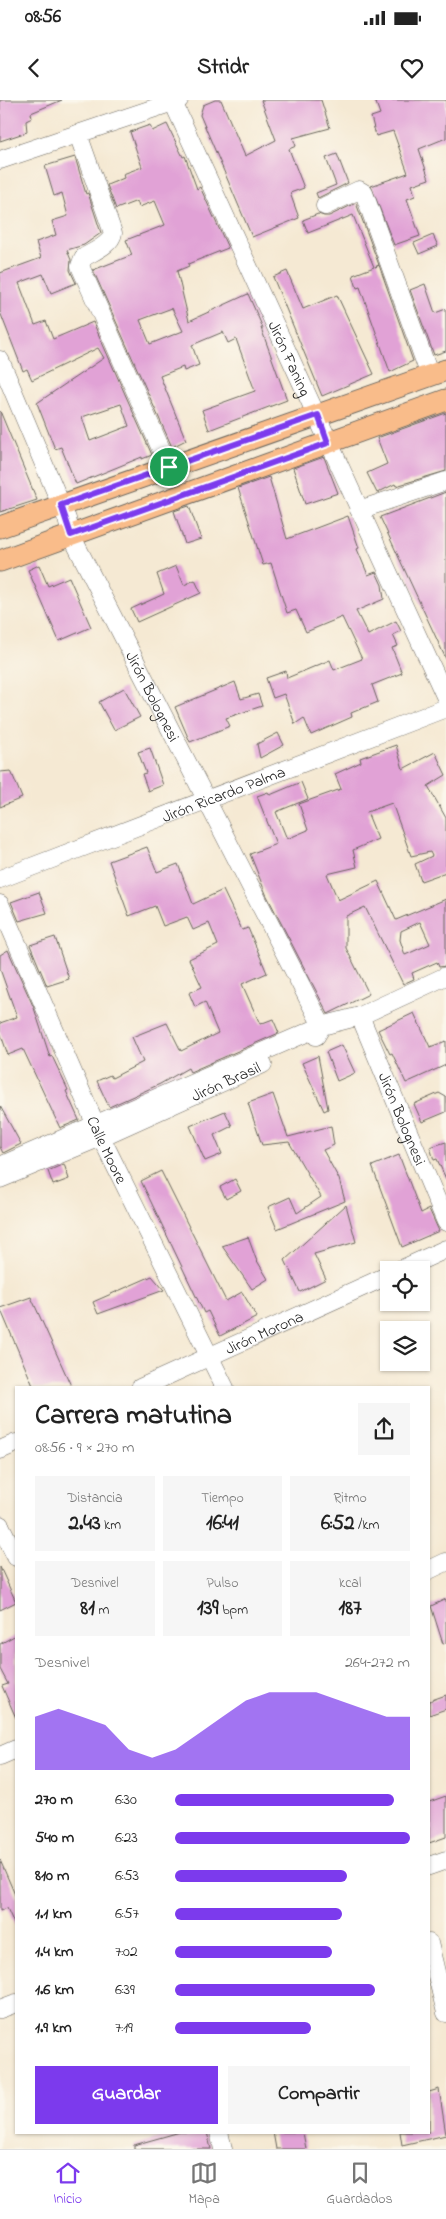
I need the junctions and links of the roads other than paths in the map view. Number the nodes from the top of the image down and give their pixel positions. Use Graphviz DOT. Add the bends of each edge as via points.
graph roads {
  1 [pos="175,101"];
  2 [pos="78,134"];
  3 [pos="0,160"];
  4 [pos="325,206"];
  5 [pos="0,360"];
  6 [pos="438,373"];
  7 [pos="446,400"];
  8 [pos="318,415"];
  9 [pos="328,443"];
  10 [pos="169,467"];
  11 [pos="446,481"];
  12 [pos="61,505"];
  13 [pos="358,510"];
  14 [pos="0,527"];
  15 [pos="71,535"];
  16 [pos="0,561"];
  17 [pos="446,698"];
  18 [pos="446,708"];
  19 [pos="206,801"];
  20 [pos="0,878"];
  21 [pos="0,904"];
  22 [pos="445,980"];
  23 [pos="360,1016"];
  24 [pos="322,1026"];
  25 [pos="98,1130"];
  26 [pos="0,1166"];
  27 [pos="0,1179"];
  28 [pos="446,1222"];
  29 [pos="446,1249"];
  30 [pos="420,1261"];
  31 [pos="380,1279"];
  32 [pos="210,1356"];
  33 [pos="144,1386"];
  34 [pos="224,1386"];
  35 [pos="15,1443"];
  36 [pos="0,1450"];
  37 [pos="0,1525"];
  38 [pos="15,1555"];
  39 [pos="446,1562"];
  40 [pos="430,1570"];
  41 [pos="15,1749"];
  42 [pos="0,1756"];
  43 [pos="446,1860"];
  44 [pos="430,1866"];
  45 [pos="430,1947"];
  46 [pos="15,2003"];
  47 [pos="0,2009"];
  48 [pos="446,2013"];
  49 [pos="219,2134"];
  50 [pos="223,2149"];
  1 -- 2 [label="street"];
  1 -- 8 [label="street, Jirón Faning"];
  2 -- 3 [label="street"];
  2 -- 10 [label="street" via="112,233 112,238 83,258 80,266"];
  4 -- 6 [label="street" via="359,190 364,193"];
  5 -- 12 [label="street, Jirón Bolognesi"];
  6 -- 8 [label="main road"];
  7 -- 9 [label="main road"];
  8 -- 9 [label="street, Jirón Faning"];
  8 -- 10 [label="main road"];
  9 -- 13 [label="street, Jirón Faning"];
  9 -- 15 [label="main road"];
  10 -- 12 [label="main road"];
  11 -- 13 [label="street"];
  12 -- 14 [label="main road"];
  12 -- 15 [label="street, Jirón Bolognesi"];
  13 -- 17 [label="street, Jirón Faning"];
  15 -- 16 [label="main road"];
  15 -- 19 [label="street, Jirón Bolognesi"];
  18 -- 19 [label="street, Jirón Ricardo Palma"];
  19 -- 20 [label="street, Jirón Ricardo Palma"];
  19 -- 24 [label="street, Jirón Bolognesi"];
  21 -- 25 [label="street, Calle Moore"];
  22 -- 23 [label="street"];
  23 -- 24 [label="street"];
  23 -- 28 [label="street, Jirón Bolognesi"];
  24 -- 25 [label="street"];
  25 -- 26 [label="street"];
  25 -- 27 [label="street"];
  25 -- 32 [label="street, Calle Moore"];
  29 -- 30 [label="street"];
  31 -- 32 [label="street, Jirón Morona"];
  32 -- 33 [label="street, Jirón Morona"];
  32 -- 34 [label="street, Calle Moore"];
  35 -- 36 [label="street"];
  37 -- 38 [label="street"];
  39 -- 40 [label="street"];
  41 -- 42 [label="street"];
  43 -- 44 [label="street"];
  45 -- 48 [label="street"];
  46 -- 47 [label="street"];
  49 -- 50 [label="street"];
}
